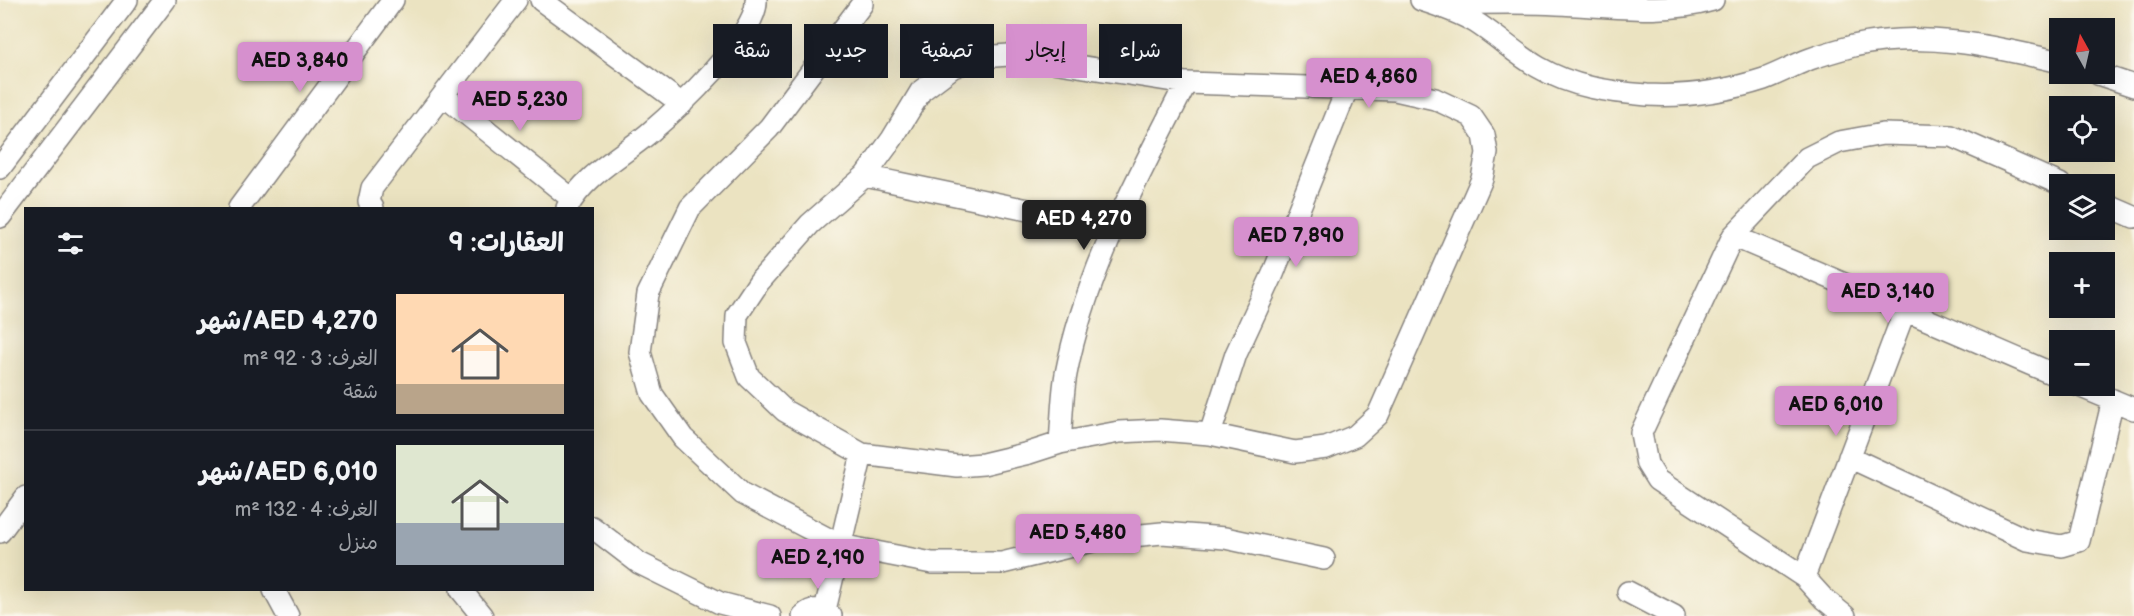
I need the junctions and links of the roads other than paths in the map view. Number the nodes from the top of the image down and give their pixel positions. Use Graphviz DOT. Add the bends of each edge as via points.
graph roads {
  1 [pos="127,0"];
  2 [pos="165,0"];
  3 [pos="393,0"];
  4 [pos="516,0"];
  5 [pos="542,0"];
  6 [pos="756,0"];
  7 [pos="1713,0"];
  8 [pos="1428,2"];
  9 [pos="862,4"];
  10 [pos="2049,60"];
  11 [pos="2115,80"];
  12 [pos="1186,82"];
  13 [pos="2134,86"];
  14 [pos="1347,89"];
  15 [pos="443,95"];
  16 [pos="682,104"];
  17 [pos="0,168"];
  18 [pos="865,176"];
  19 [pos="2049,179"];
  20 [pos="569,204"];
  21 [pos="240,207"];
  22 [pos="372,207"];
  23 [pos="2115,209"];
  24 [pos="0,217"];
  25 [pos="2134,217"];
  26 [pos="1114,228"];
  27 [pos="1733,236"];
  28 [pos="1905,310"];
  29 [pos="2049,372"];
  30 [pos="2104,396"];
  31 [pos="2114,400"];
  32 [pos="2134,409"];
  33 [pos="1210,434"];
  34 [pos="1060,443"];
  35 [pos="862,454"];
  36 [pos="1849,457"];
  37 [pos="24,500"];
  38 [pos="594,529"];
  39 [pos="0,532"];
  40 [pos="840,545"];
  41 [pos="1324,559"];
  42 [pos="1803,577"];
  43 [pos="275,591"];
  44 [pos="462,591"];
  45 [pos="1628,592"];
  46 [pos="719,610"];
  47 [pos="828,613"];
  48 [pos="288,616"];
  49 [pos="482,616"];
  50 [pos="770,616"];
  51 [pos="803,616"];
  52 [pos="1674,616"];
  53 [pos="1845,616"];
  1 -- 17 [label="street"];
  2 -- 24 [label="street"];
  3 -- 21 [label="street"];
  4 -- 15 [label="street"];
  5 -- 16 [label="street"];
  6 -- 16 [label="street" via="754,17 731,50"];
  7 -- 8 [label="street" via="1654,9"];
  8 -- 10 [label="street" via="1475,22 1558,77 1591,88 1636,94 1719,90 1764,78 1831,52 1907,39 1959,42"];
  9 -- 40 [label="street" via="768,128 690,207 648,294 640,352 652,394 683,438 742,494"];
  11 -- 13 [label="street"];
  12 -- 14 [label="street"];
  12 -- 18 [label="street" via="1009,55 981,57 953,67 921,91"];
  12 -- 26 [label="street"];
  14 -- 33 [label="street" via="1273,274 1236,354"];
  14 -- 33 [label="street" via="1395,90 1436,99 1470,116 1484,135 1487,153 1482,178 1378,415 1355,436 1326,448 1295,452"];
  15 -- 20 [label="street"];
  15 -- 22 [label="street" via="372,188 369,202"];
  16 -- 20 [label="street" via="615,157"];
  18 -- 26 [label="street"];
  18 -- 35 [label="street" via="810,224 759,282 737,315 736,343 749,377 785,411"];
  19 -- 27 [label="street" via="1951,136 1883,134 1839,142 1807,158"];
  23 -- 25 [label="street"];
  26 -- 34 [label="street" via="1079,320 1066,376"];
  27 -- 28 [label="street"];
  27 -- 42 [label="street" via="1641,433 1647,464 1657,480"];
  28 -- 29 [label="street"];
  28 -- 36 [label="street"];
  30 -- 31 [label="street"];
  31 -- 32 [label="street"];
  31 -- 36 [label="street" via="2079,541 2062,546 2026,540"];
  33 -- 34 [label="street" via="1119,432"];
  34 -- 35 [label="street" via="983,464 957,466"];
  35 -- 40 [label="street"];
  36 -- 42 [label="street"];
  37 -- 39 [label="street"];
  38 -- 46 [label="street" via="639,563"];
  40 -- 41 [label="street" via="932,563 1002,563 1101,539 1162,533 1225,538"];
  40 -- 47 [label="street"];
  42 -- 53 [label="street"];
  43 -- 48 [label="street"];
  44 -- 49 [label="street"];
  45 -- 52 [label="street"];
  46 -- 50 [label="street"];
  47 -- 51 [label="street" via="812,610"];
}
